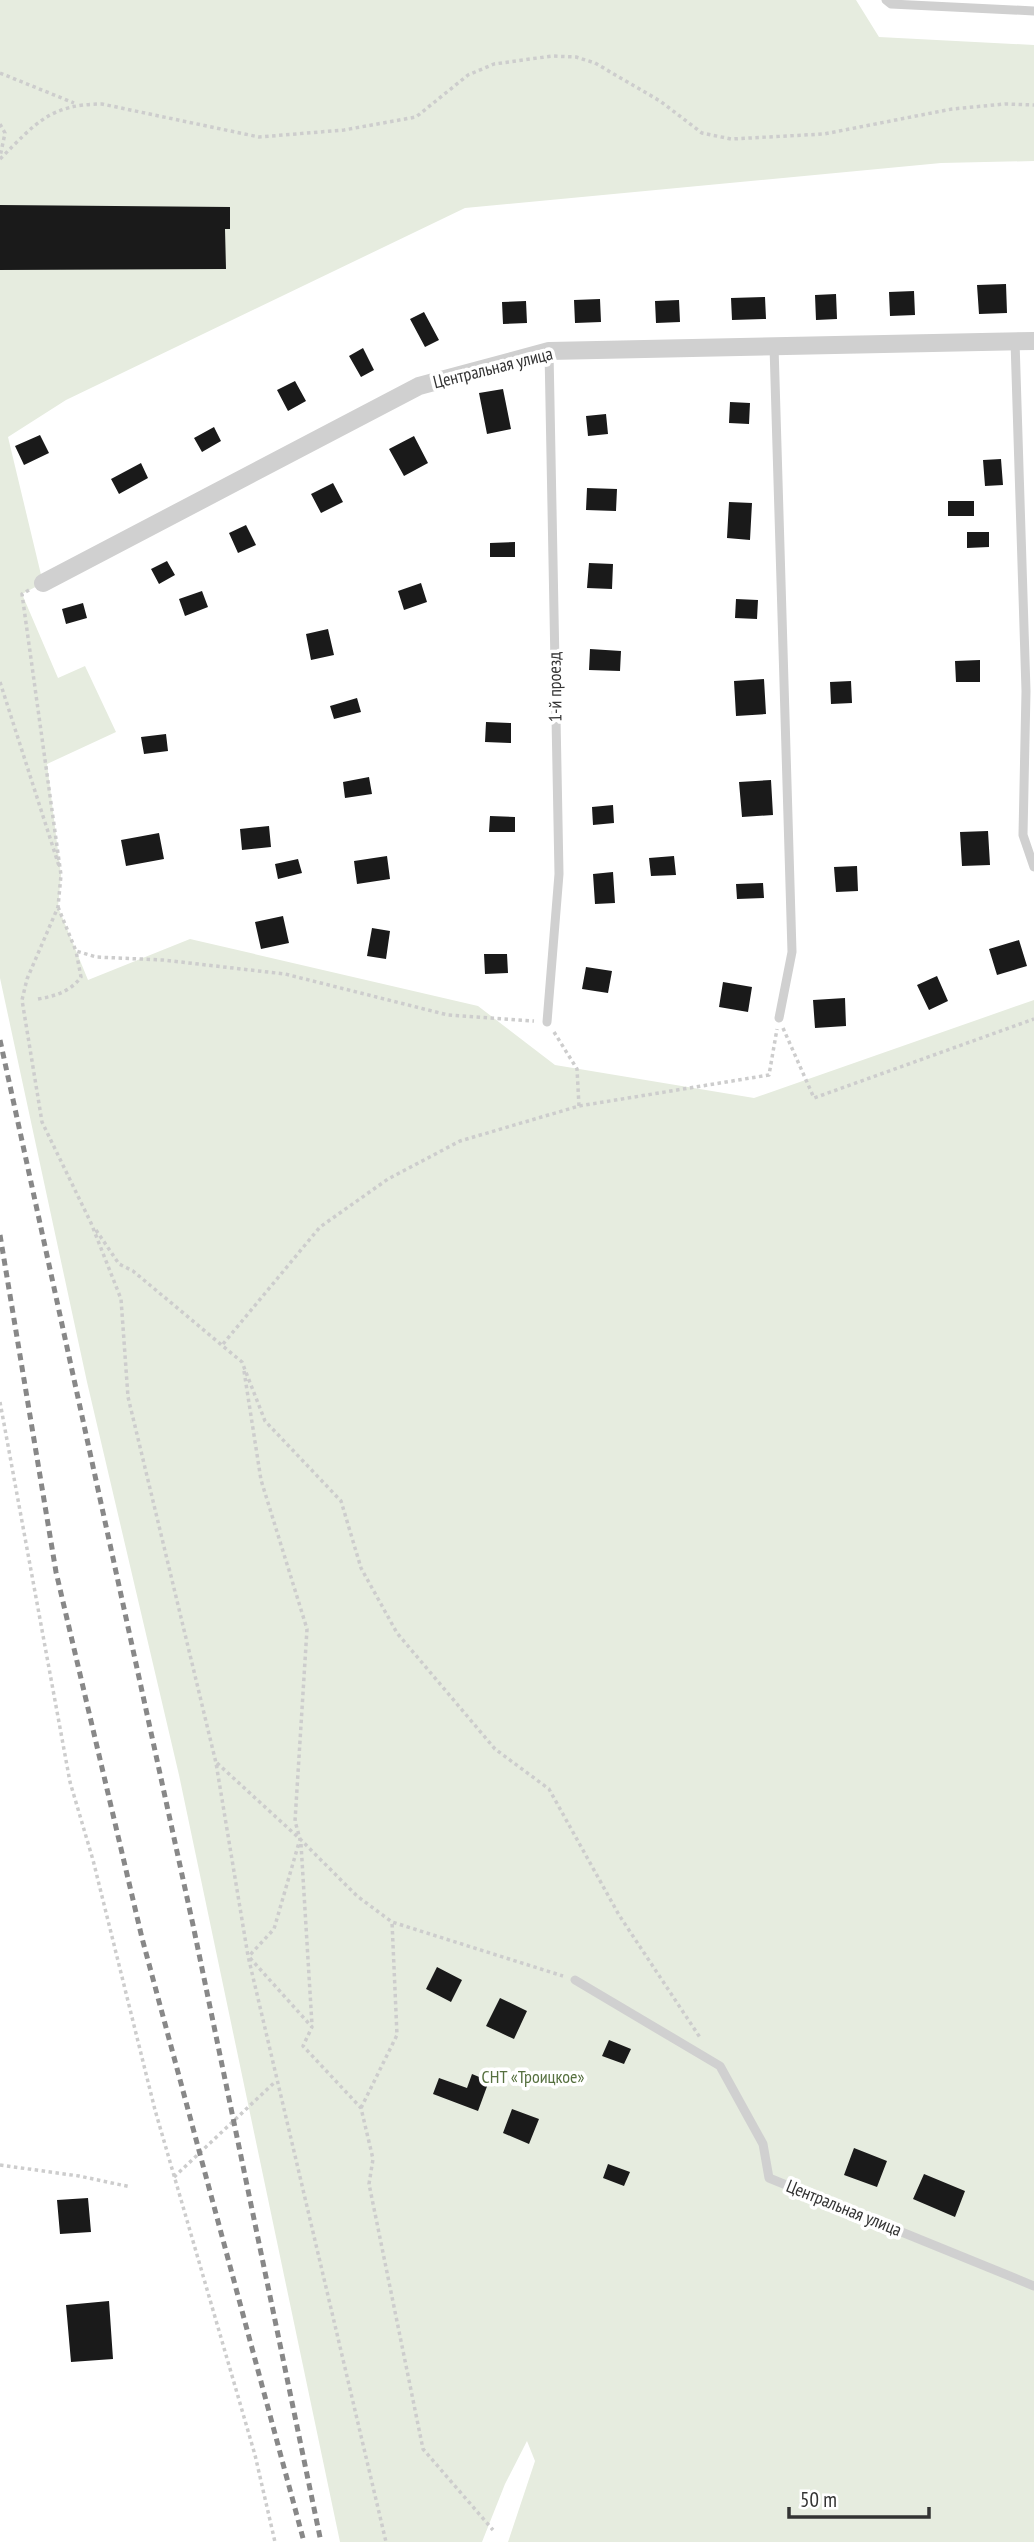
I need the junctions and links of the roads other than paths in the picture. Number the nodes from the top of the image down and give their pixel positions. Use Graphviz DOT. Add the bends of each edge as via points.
graph roads {
  1 [pos="886,0"];
  2 [pos="1034,11"];
  3 [pos="1016,341"];
  4 [pos="1034,341"];
  5 [pos="774,346"];
  6 [pos="549,351"];
  7 [pos="43,583"];
  8 [pos="1034,867"];
  9 [pos="779,1018"];
  10 [pos="547,1022"];
  11 [pos="575,1980"];
  12 [pos="1034,2286"];
  1 -- 2 [label="lane" via="891,4"];
  3 -- 4 [label="street, Центральная улица"];
  3 -- 5 [label="street, Центральная улица"];
  3 -- 8 [label="lane" via="1026,691 1023,835"];
  5 -- 6 [label="street, Центральная улица"];
  5 -- 9 [label="lane" via="792,952"];
  6 -- 7 [label="street, Центральная улица" via="419,386"];
  6 -- 10 [label="lane, 1-й проезд" via="559,874"];
  11 -- 12 [label="lane, Центральная улица" via="720,2066 763,2144 769,2178"];
}
